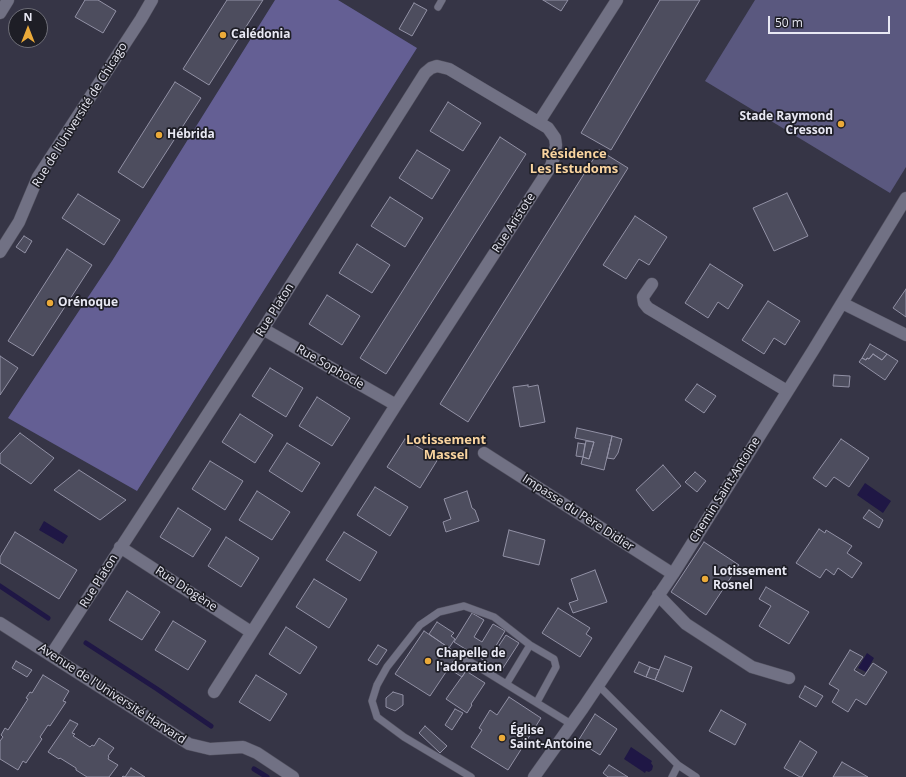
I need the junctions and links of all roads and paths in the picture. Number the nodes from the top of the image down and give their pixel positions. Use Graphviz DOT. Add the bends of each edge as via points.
graph roads {
  1 [pos="8,0"];
  2 [pos="152,0"];
  3 [pos="442,0"];
  4 [pos="617,0"];
  5 [pos="438,7"];
  6 [pos="0,13"];
  7 [pos="539,122"];
  8 [pos="906,198"];
  9 [pos="0,252"];
  10 [pos="652,284"];
  11 [pos="842,303"];
  12 [pos="263,329"];
  13 [pos="906,335"];
  14 [pos="787,391"];
  15 [pos="396,405"];
  16 [pos="484,453"];
  17 [pos="120,547"];
  18 [pos="673,574"];
  19 [pos="658,595"];
  20 [pos="0,623"];
  21 [pos="251,632"];
  22 [pos="530,645"];
  23 [pos="51,655"];
  24 [pos="464,658"];
  25 [pos="789,678"];
  26 [pos="506,684"];
  27 [pos="598,685"];
  28 [pos="214,692"];
  29 [pos="537,702"];
  30 [pos="571,724"];
  31 [pos="678,765"];
  32 [pos="462,775"];
  33 [pos="293,777"];
  34 [pos="471,777"];
  35 [pos="534,777"];
  36 [pos="672,777"];
  37 [pos="696,777"];
  1 -- 6 [label="street"];
  2 -- 9 [label="street, Rue de l’Université de Chicago" via="38,177 19,222"];
  3 -- 5 [label="lane"];
  4 -- 7 [label="street"];
  7 -- 12 [label="street, Rue Platon" via="449,68 431,68 425,73"];
  7 -- 15 [label="street, Rue Aristote" via="548,128 555,138 556,151 551,166"];
  8 -- 11 [label="street, Chemin Saint-Antoine"];
  10 -- 14 [label="street" via="643,297 648,308"];
  11 -- 13 [label="street"];
  11 -- 14 [label="street, Chemin Saint-Antoine"];
  12 -- 15 [label="street, Rue Sophocle"];
  12 -- 17 [label="street, Rue Platon"];
  14 -- 18 [label="street, Chemin Saint-Antoine"];
  15 -- 21 [label="street"];
  16 -- 18 [label="street, Impasse du Père Didier"];
  17 -- 21 [label="street, Rue Diogène"];
  17 -- 23 [label="street, Rue Platon"];
  18 -- 19 [label="street, Chemin Saint-Antoine"];
  19 -- 25 [label="street" via="686,624 752,667"];
  19 -- 27 [label="street, Chemin Saint-Antoine"];
  20 -- 23 [label="street, Avenue de l'Université Harvard"];
  21 -- 28 [label="street"];
  22 -- 26 [label="lane"];
  22 -- 29 [label="lane" via="554,659 556,667"];
  22 -- 32 [label="lane" via="494,618 464,606 439,612 420,625 387,667 377,685 372,701 377,717"];
  23 -- 33 [label="street, Avenue de l'Université Harvard" via="189,744 210,750 243,747 257,753"];
  24 -- 26 [label="lane"];
  26 -- 29 [label="lane"];
  27 -- 30 [label="street, Chemin Saint-Antoine"];
  27 -- 31 [label="lane"];
  29 -- 30 [label="lane"];
  30 -- 35 [label="street, Chemin Saint-Antoine"];
  31 -- 36 [label="lane"];
  31 -- 37 [label="lane"];
  32 -- 34 [label="lane"];
}
